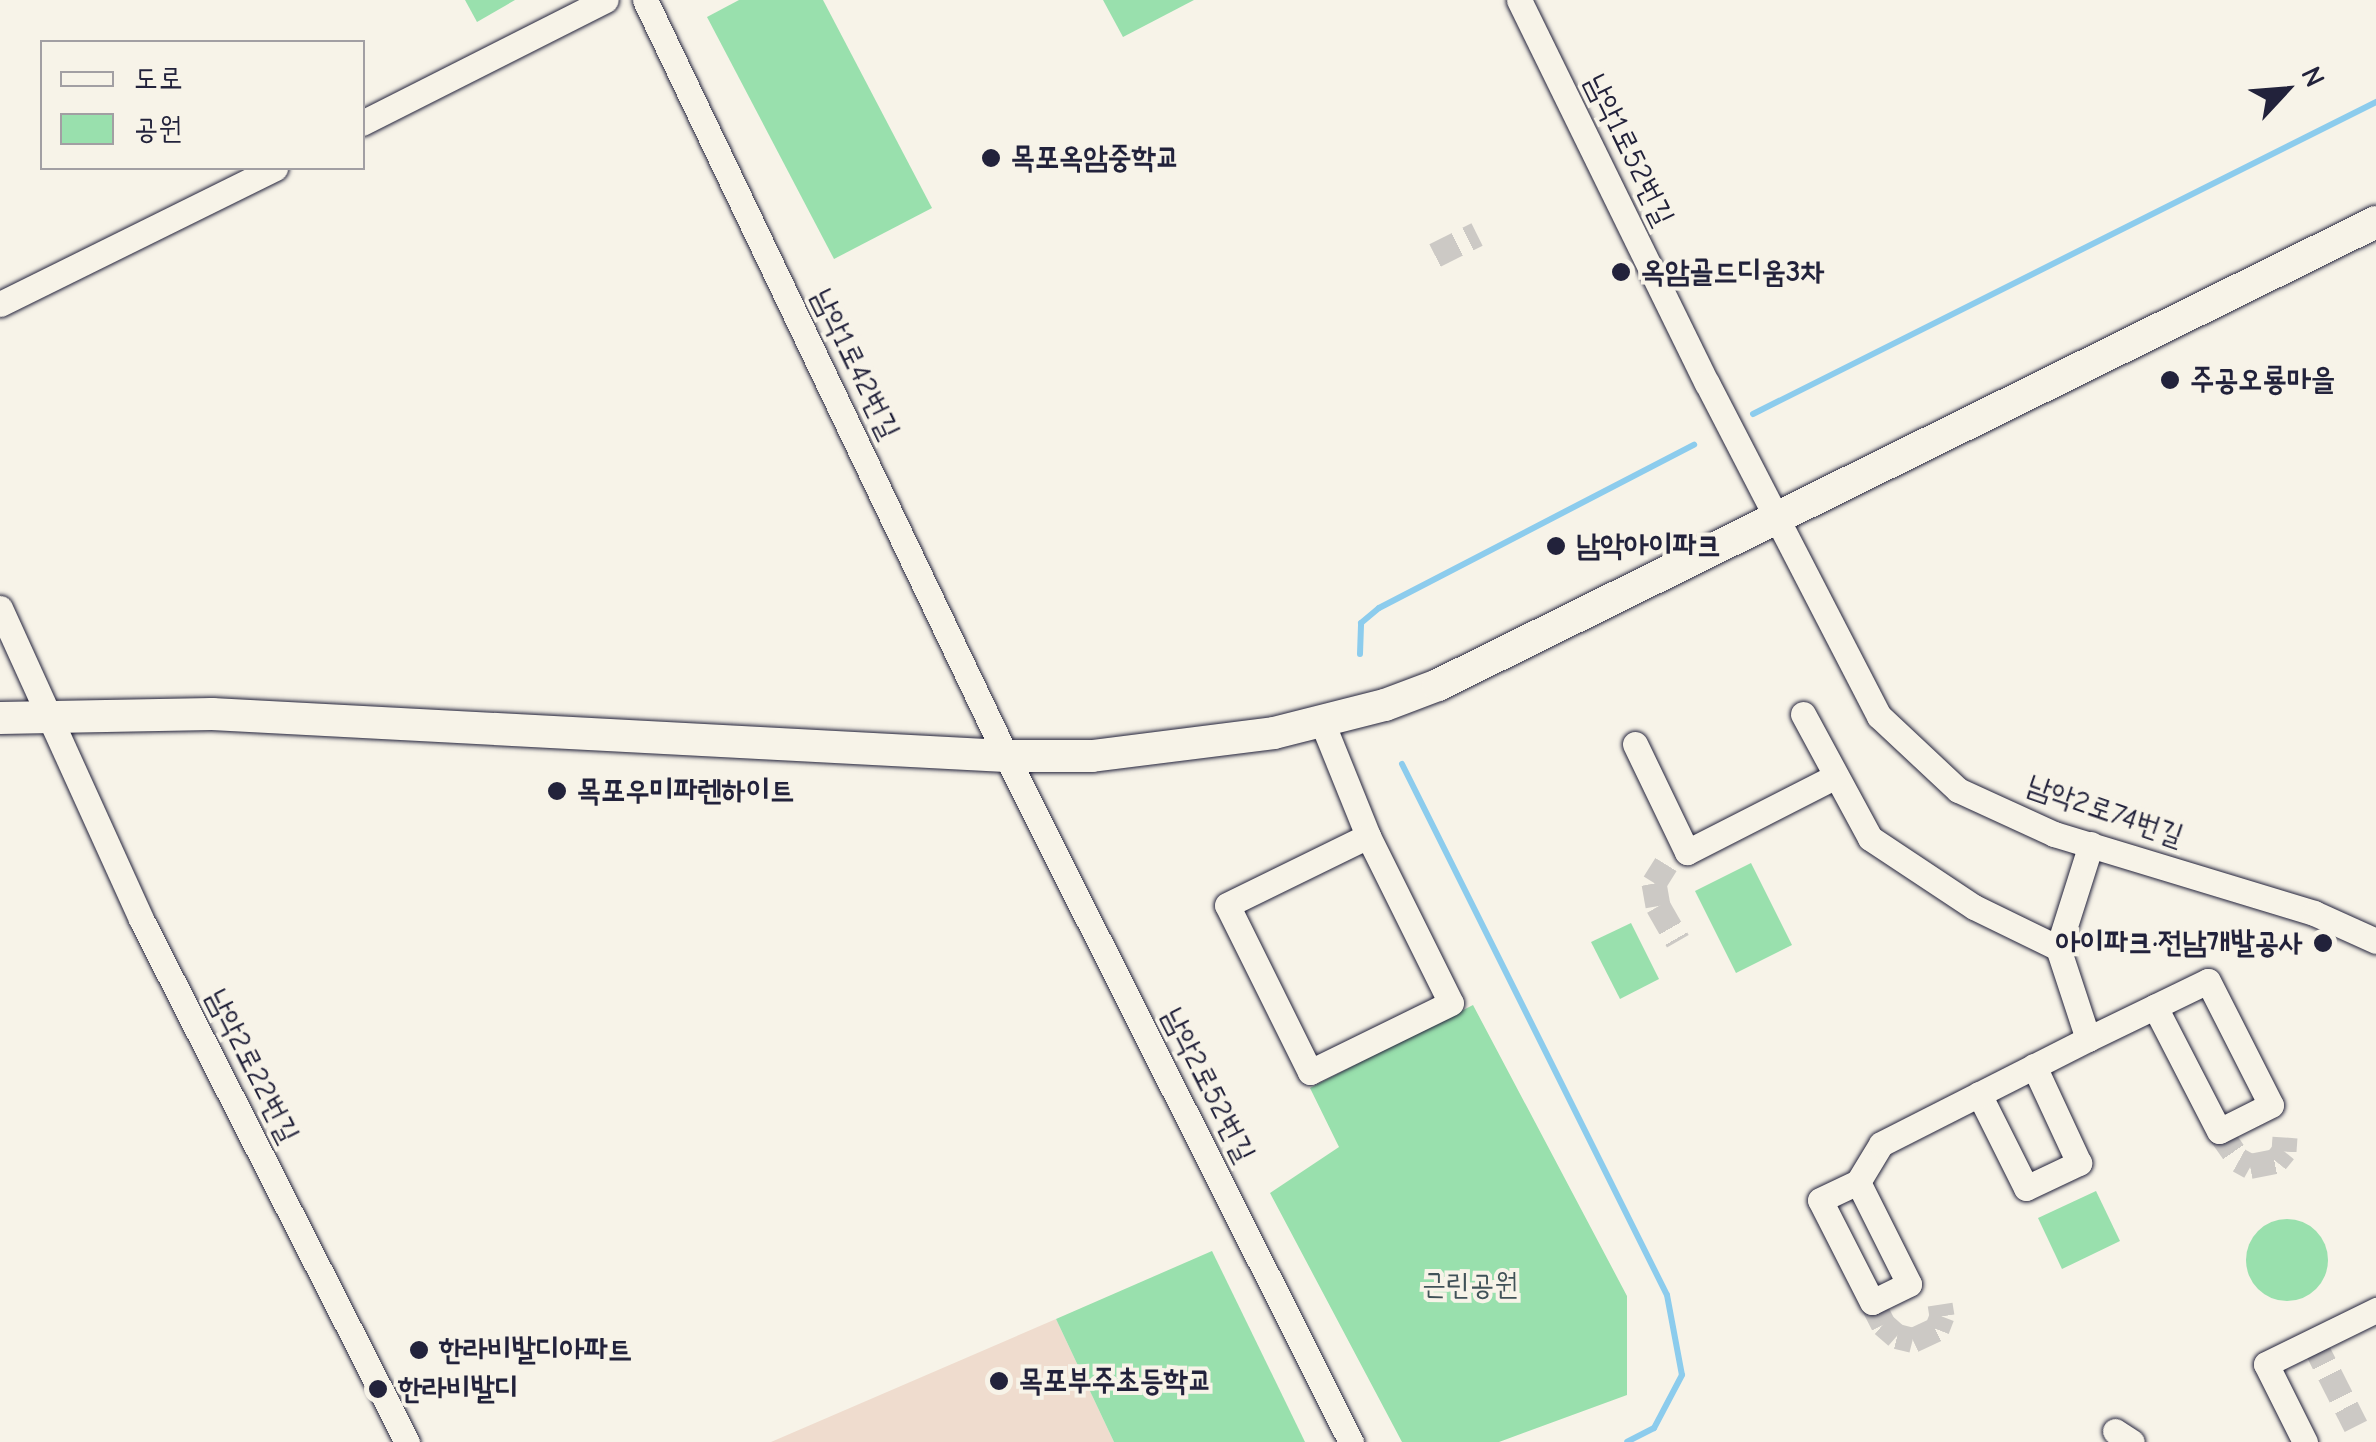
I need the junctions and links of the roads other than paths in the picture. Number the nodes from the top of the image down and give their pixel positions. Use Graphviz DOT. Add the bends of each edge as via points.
graph roads {
  1 [pos="606,0"];
  2 [pos="645,0"];
  3 [pos="1519,0"];
  4 [pos="365,121"];
  5 [pos="271,170"];
  6 [pos="2376,222"];
  7 [pos="0,304"];
  8 [pos="1776,515"];
  9 [pos="0,608"];
  10 [pos="51,714"];
  11 [pos="1803,714"];
  12 [pos="0,718"];
  13 [pos="1322,722"];
  14 [pos="1635,744"];
  15 [pos="1006,756"];
  16 [pos="1836,776"];
  17 [pos="1368,836"];
  18 [pos="2092,844"];
  19 [pos="2376,942"];
  20 [pos="2058,948"];
  21 [pos="2155,1007"];
  22 [pos="2088,1039"];
  23 [pos="2034,1066"];
  24 [pos="1980,1094"];
  25 [pos="1858,1182"];
  26 [pos="2376,1310"];
  27 [pos="407,1442"];
  28 [pos="1351,1442"];
  29 [pos="2305,1442"];
  1 -- 4 [label="street"];
  2 -- 15 [label="street, 남악1로42번길"];
  3 -- 8 [label="street, 남악1로52번길"];
  5 -- 7 [label="street"];
  6 -- 8 [label="street"];
  8 -- 13 [label="street" via="1438,685"];
  8 -- 18 [label="street, 남악2로74번길" via="1880,716 1958,790"];
  9 -- 10 [label="street, 남악2로22번길"];
  10 -- 12 [label="street"];
  10 -- 15 [label="street" via="231,715"];
  10 -- 27 [label="street, 남악2로22번길" via="141,919"];
  11 -- 16 [label="street"];
  13 -- 15 [label="street" via="1166,748"];
  13 -- 17 [label="street"];
  14 -- 16 [label="street" via="1676,858"];
  15 -- 28 [label="street, 남악2로52번길"];
  16 -- 20 [label="street" via="1870,838 1974,906"];
  17 -- 17 [label="street" via="1451,1003 1310,1072 1228,905"];
  18 -- 19 [label="street, 남악2로74번길" via="2314,913"];
  18 -- 20 [label="street"];
  20 -- 22 [label="street"];
  21 -- 21 [label="street" via="2208,982 2270,1106 2219,1132"];
  21 -- 22 [label="street"];
  22 -- 23 [label="street"];
  23 -- 24 [label="street"];
  23 -- 24 [label="street" via="2079,1163 2026,1188"];
  24 -- 25 [label="street" via="1880,1144"];
  26 -- 29 [label="street" via="2266,1364"];
}
